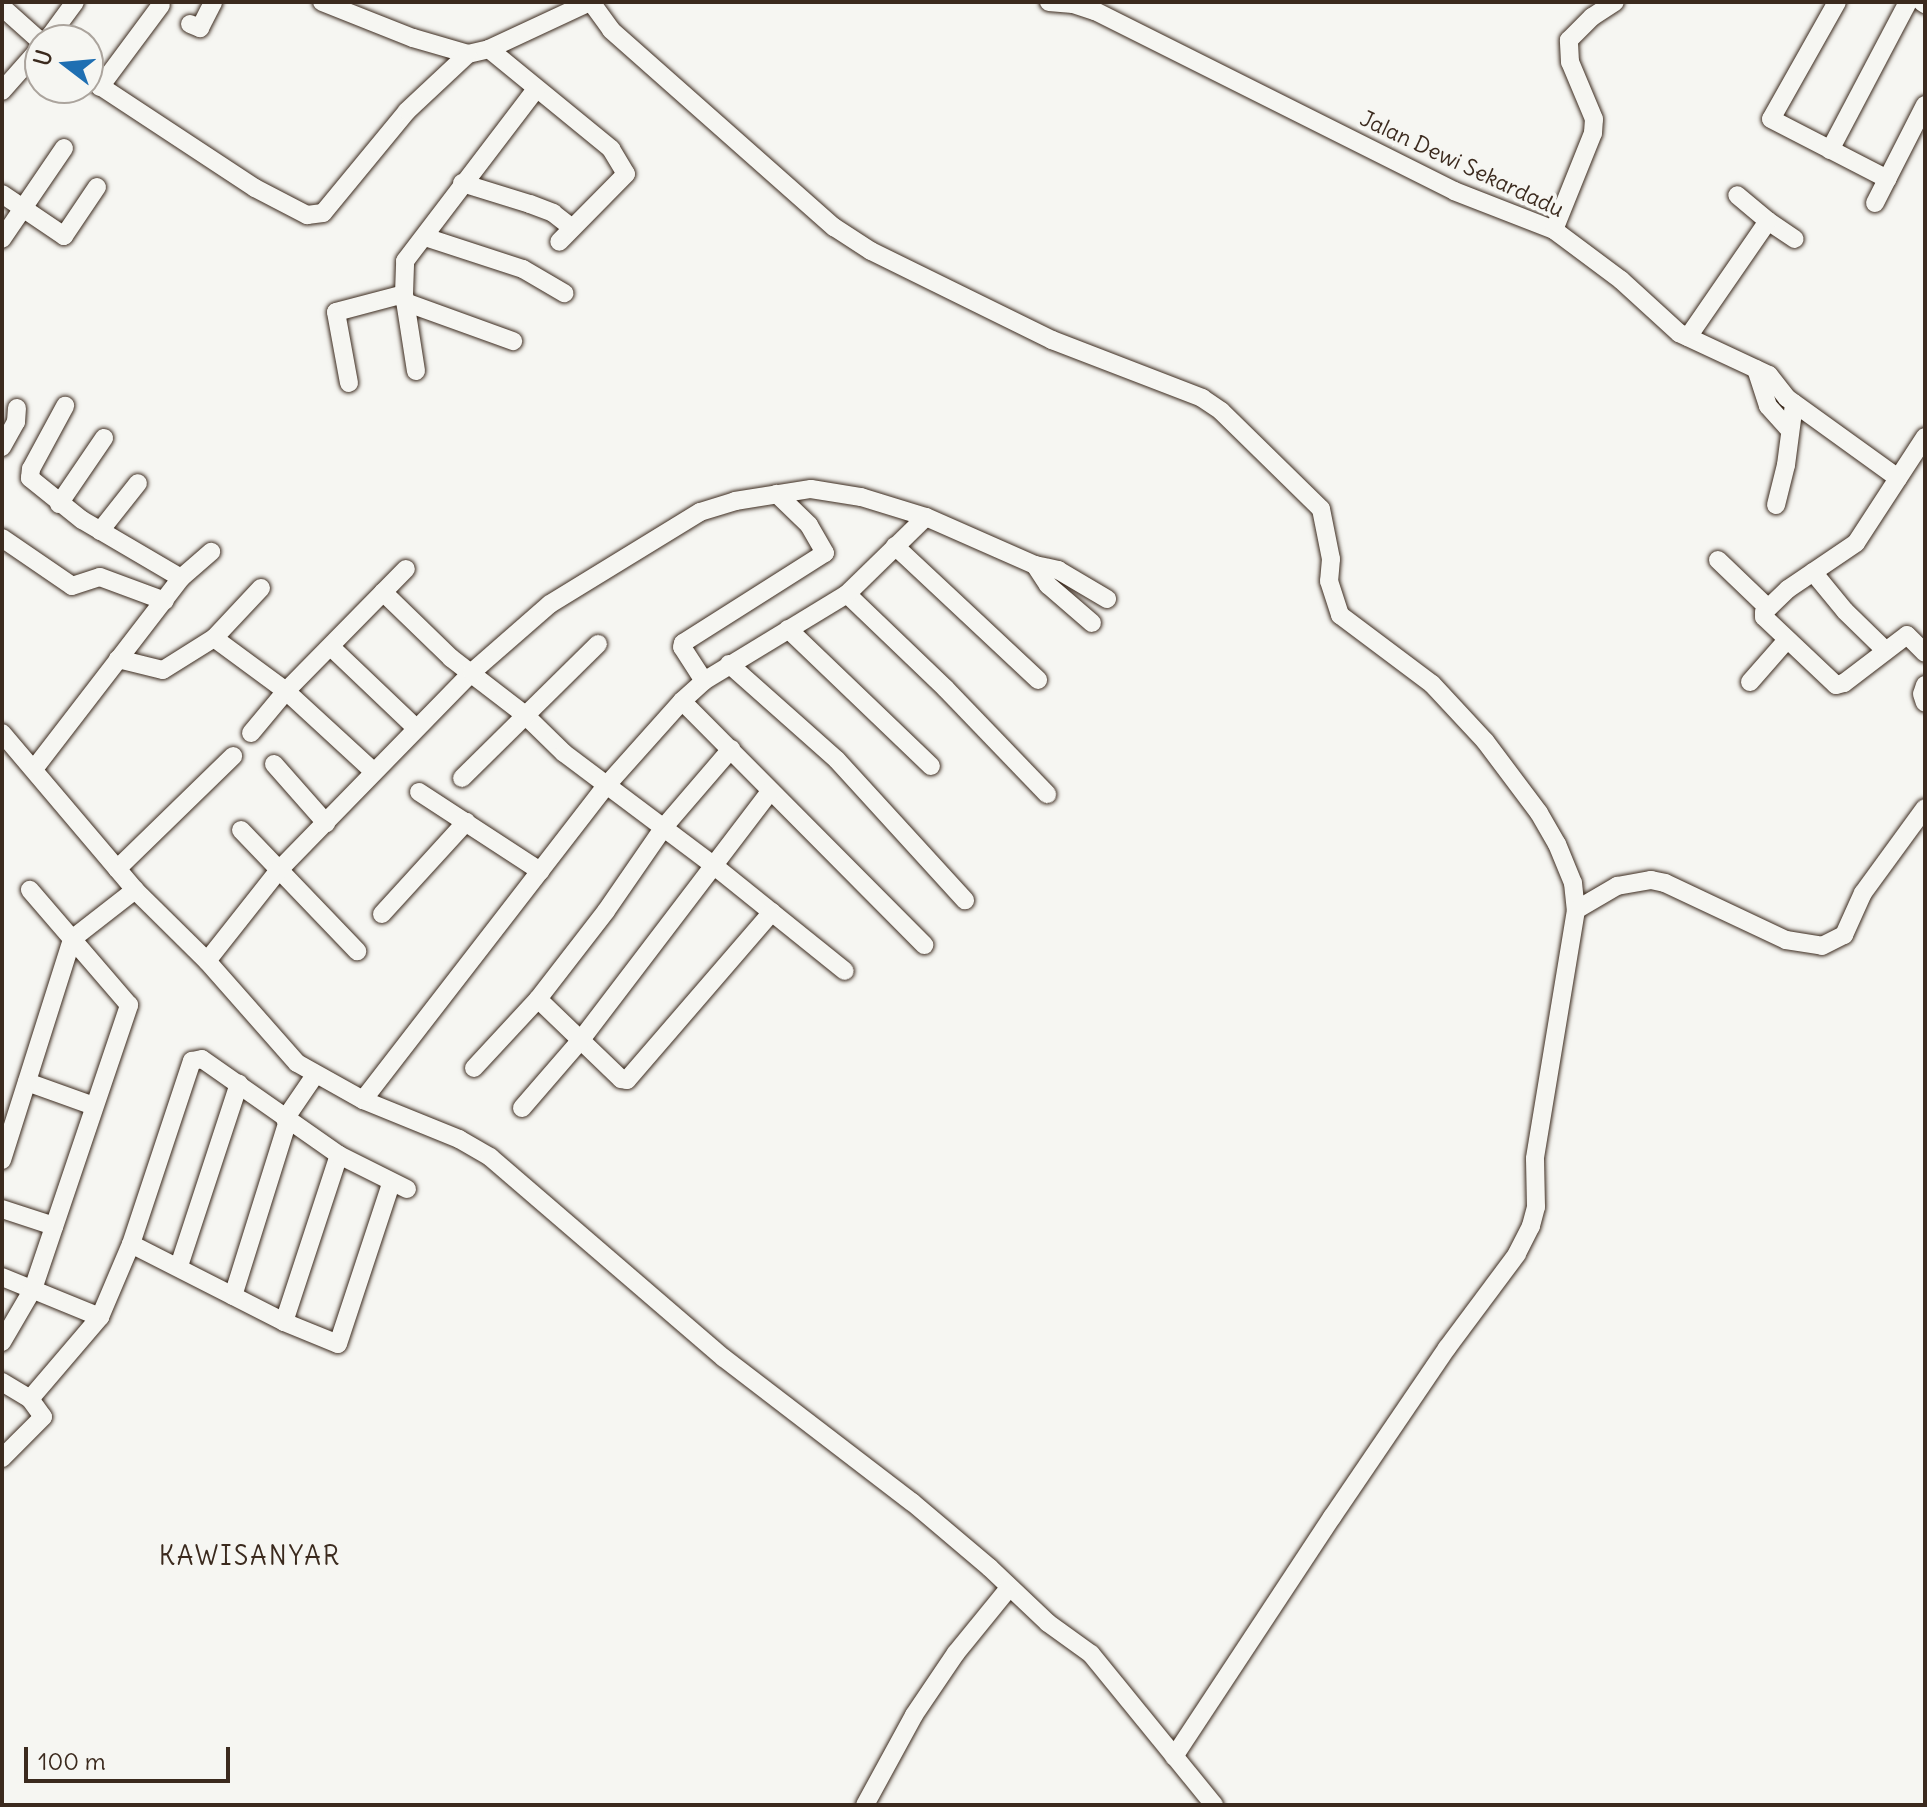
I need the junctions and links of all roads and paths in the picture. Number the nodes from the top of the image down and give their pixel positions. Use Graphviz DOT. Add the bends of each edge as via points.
graph roads {
  1 [pos="75,2"];
  2 [pos="213,2"];
  3 [pos="322,2"];
  4 [pos="590,2"];
  5 [pos="1049,2"];
  6 [pos="1615,2"];
  7 [pos="1837,2"];
  8 [pos="1908,2"];
  9 [pos="161,5"];
  10 [pos="2,7"];
  11 [pos="360,10"];
  12 [pos="59,24"];
  13 [pos="190,24"];
  14 [pos="24,27"];
  15 [pos="489,49"];
  16 [pos="468,54"];
  17 [pos="24,66"];
  18 [pos="104,71"];
  19 [pos="536,89"];
  20 [pos="104,90"];
  21 [pos="2,91"];
  22 [pos="1925,105"];
  23 [pos="64,148"];
  24 [pos="1830,150"];
  25 [pos="1887,179"];
  26 [pos="462,183"];
  27 [pos="97,187"];
  28 [pos="2,194"];
  29 [pos="1737,195"];
  30 [pos="1875,203"];
  31 [pos="23,207"];
  32 [pos="1768,221"];
  33 [pos="1554,230"];
  34 [pos="425,237"];
  35 [pos="2,239"];
  36 [pos="1795,239"];
  37 [pos="564,293"];
  38 [pos="405,298"];
  39 [pos="1688,337"];
  40 [pos="513,341"];
  41 [pos="1756,369"];
  42 [pos="416,371"];
  43 [pos="349,383"];
  44 [pos="1794,404"];
  45 [pos="65,406"];
  46 [pos="17,408"];
  47 [pos="1788,428"];
  48 [pos="1925,437"];
  49 [pos="104,438"];
  50 [pos="2,447"];
  51 [pos="1898,478"];
  52 [pos="138,483"];
  53 [pos="777,494"];
  54 [pos="59,504"];
  55 [pos="1776,505"];
  56 [pos="926,517"];
  57 [pos="100,531"];
  58 [pos="2,538"];
  59 [pos="895,546"];
  60 [pos="211,552"];
  61 [pos="1718,560"];
  62 [pos="1035,565"];
  63 [pos="406,569"];
  64 [pos="1813,572"];
  65 [pos="181,578"];
  66 [pos="261,588"];
  67 [pos="383,592"];
  68 [pos="847,594"];
  69 [pos="1107,599"];
  70 [pos="165,601"];
  71 [pos="1768,608"];
  72 [pos="1092,623"];
  73 [pos="788,629"];
  74 [pos="214,638"];
  75 [pos="1786,641"];
  76 [pos="598,644"];
  77 [pos="332,648"];
  78 [pos="1886,651"];
  79 [pos="1925,653"];
  80 [pos="118,659"];
  81 [pos="729,664"];
  82 [pos="472,672"];
  83 [pos="1038,680"];
  84 [pos="704,681"];
  85 [pos="1750,682"];
  86 [pos="1925,685"];
  87 [pos="286,691"];
  88 [pos="682,701"];
  89 [pos="1925,703"];
  90 [pos="525,715"];
  91 [pos="416,728"];
  92 [pos="2,733"];
  93 [pos="251,733"];
  94 [pos="731,749"];
  95 [pos="233,756"];
  96 [pos="274,764"];
  97 [pos="931,766"];
  98 [pos="34,769"];
  99 [pos="373,771"];
  100 [pos="462,778"];
  101 [pos="606,786"];
  102 [pos="419,792"];
  103 [pos="770,792"];
  104 [pos="1047,794"];
  105 [pos="1925,808"];
  106 [pos="466,822"];
  107 [pos="326,823"];
  108 [pos="664,827"];
  109 [pos="241,830"];
  110 [pos="713,865"];
  111 [pos="117,869"];
  112 [pos="278,871"];
  113 [pos="540,871"];
  114 [pos="30,890"];
  115 [pos="135,890"];
  116 [pos="965,900"];
  117 [pos="1576,910"];
  118 [pos="772,912"];
  119 [pos="382,914"];
  120 [pos="72,939"];
  121 [pos="924,945"];
  122 [pos="357,951"];
  123 [pos="207,961"];
  124 [pos="845,971"];
  125 [pos="538,999"];
  126 [pos="580,1041"];
  127 [pos="474,1068"];
  128 [pos="315,1075"];
  129 [pos="27,1082"];
  130 [pos="239,1084"];
  131 [pos="363,1100"];
  132 [pos="94,1106"];
  133 [pos="522,1108"];
  134 [pos="287,1120"];
  135 [pos="339,1155"];
  136 [pos="2,1160"];
  137 [pos="2,1209"];
  138 [pos="54,1226"];
  139 [pos="131,1244"];
  140 [pos="179,1266"];
  141 [pos="2,1277"];
  142 [pos="33,1289"];
  143 [pos="233,1296"];
  144 [pos="100,1317"];
  145 [pos="284,1322"];
  146 [pos="2,1342"];
  147 [pos="2,1382"];
  148 [pos="30,1399"];
  149 [pos="2,1458"];
  150 [pos="1009,1588"];
  151 [pos="1174,1757"];
  152 [pos="865,1805"];
  153 [pos="1214,1805"];
  1 -- 12 [label="street"];
  2 -- 13 [label="street" via="200,28"];
  3 -- 11 [label="street"];
  4 -- 15 [label="street"];
  4 -- 117 [label="street" via="611,30 834,227 871,251 1052,340 1202,398 1221,411 1321,509 1331,590 1340,615 1432,684 1485,741 1539,813 1573,883"];
  5 -- 33 [label="street, Jalan Dewi Sekardadu" via="1095,11 1454,191"];
  6 -- 33 [label="street" via="1569,40 1570,62 1594,119 1593,133"];
  7 -- 24 [label="street" via="1771,119"];
  8 -- 24 [label="street"];
  9 -- 18 [label="street"];
  10 -- 14 [label="street"];
  11 -- 16 [label="street"];
  15 -- 16 [label="street"];
  15 -- 19 [label="street"];
  16 -- 20 [label="street" via="407,111 323,213 307,215 255,188"];
  17 -- 21 [label="street"];
  19 -- 26 [label="street"];
  19 -- 26 [label="street" via="611,149 626,174 566,235 553,213"];
  22 -- 25 [label="street"];
  23 -- 31 [label="street"];
  24 -- 25 [label="street"];
  25 -- 30 [label="street"];
  26 -- 34 [label="street"];
  27 -- 31 [label="street" via="64,236"];
  28 -- 31 [label="street"];
  29 -- 32 [label="street"];
  31 -- 35 [label="street"];
  32 -- 36 [label="street"];
  32 -- 39 [label="street"];
  33 -- 39 [label="street, Jalan Dewi Sekardadu"];
  34 -- 37 [label="street" via="523,269"];
  34 -- 38 [label="street" via="405,261"];
  38 -- 40 [label="street"];
  38 -- 42 [label="street"];
  38 -- 43 [label="street" via="336,312"];
  39 -- 41 [label="street, Jalan Dewi Sekardadu"];
  41 -- 44 [label="street, Jalan Dewi Sekardadu" via="1769,375"];
  41 -- 47 [label="street" via="1768,406"];
  44 -- 47 [label="street"];
  44 -- 51 [label="street, Jalan Dewi Sekardadu"];
  45 -- 54 [label="street" via="29,474"];
  46 -- 50 [label="street" via="16,422"];
  47 -- 55 [label="street"];
  48 -- 51 [label="street"];
  49 -- 54 [label="street"];
  51 -- 64 [label="street" via="1856,543"];
  52 -- 57 [label="street"];
  53 -- 56 [label="street" via="828,490"];
  53 -- 82 [label="street" via="700,512 550,604"];
  53 -- 84 [label="street" via="809,525 825,553 683,643"];
  54 -- 57 [label="street"];
  56 -- 59 [label="street"];
  56 -- 62 [label="street"];
  57 -- 65 [label="street"];
  58 -- 70 [label="street" via="72,586 100,577"];
  59 -- 68 [label="street"];
  59 -- 83 [label="street"];
  60 -- 65 [label="street"];
  61 -- 71 [label="street"];
  62 -- 69 [label="street" via="1058,570"];
  62 -- 72 [label="street" via="1048,585"];
  63 -- 67 [label="street"];
  64 -- 71 [label="street"];
  64 -- 78 [label="street"];
  65 -- 70 [label="street"];
  66 -- 74 [label="street"];
  67 -- 77 [label="street"];
  67 -- 82 [label="street"];
  68 -- 73 [label="street"];
  68 -- 104 [label="street"];
  70 -- 80 [label="street"];
  71 -- 75 [label="street" via="1764,617"];
  73 -- 81 [label="street"];
  73 -- 97 [label="street"];
  74 -- 80 [label="street" via="163,670"];
  74 -- 87 [label="street"];
  75 -- 78 [label="street" via="1836,685"];
  75 -- 85 [label="street"];
  76 -- 90 [label="street"];
  77 -- 87 [label="street"];
  77 -- 91 [label="street"];
  78 -- 79 [label="street" via="1907,635"];
  80 -- 98 [label="street"];
  81 -- 84 [label="street"];
  81 -- 116 [label="street" via="837,760"];
  82 -- 90 [label="street"];
  82 -- 91 [label="street"];
  84 -- 88 [label="street"];
  86 -- 89 [label="street"];
  87 -- 93 [label="street"];
  87 -- 99 [label="street"];
  88 -- 94 [label="street"];
  88 -- 101 [label="street"];
  90 -- 100 [label="street"];
  90 -- 101 [label="street"];
  91 -- 99 [label="street"];
  92 -- 98 [label="street"];
  94 -- 103 [label="street"];
  94 -- 108 [label="street"];
  95 -- 111 [label="street"];
  96 -- 107 [label="street"];
  98 -- 111 [label="street"];
  99 -- 107 [label="street"];
  101 -- 108 [label="street"];
  101 -- 113 [label="street"];
  102 -- 106 [label="street"];
  103 -- 110 [label="street"];
  103 -- 121 [label="street"];
  105 -- 117 [label="street" via="1863,893 1844,935 1822,946 1786,940 1651,880 1617,886"];
  106 -- 113 [label="street"];
  106 -- 119 [label="street"];
  107 -- 112 [label="street"];
  108 -- 110 [label="street"];
  108 -- 125 [label="street"];
  109 -- 112 [label="street"];
  110 -- 118 [label="street"];
  110 -- 126 [label="street"];
  111 -- 115 [label="street"];
  112 -- 122 [label="street"];
  112 -- 123 [label="street"];
  113 -- 131 [label="street"];
  114 -- 120 [label="street"];
  115 -- 120 [label="street"];
  115 -- 123 [label="street"];
  117 -- 151 [label="street" via="1535,1159 1531,1226 1517,1254 1385,1439"];
  118 -- 124 [label="street"];
  118 -- 126 [label="street" via="630,1078 621,1079"];
  120 -- 129 [label="street"];
  120 -- 132 [label="street" via="129,1001"];
  123 -- 128 [label="street" via="297,1063"];
  125 -- 126 [label="street"];
  125 -- 127 [label="street"];
  126 -- 133 [label="street"];
  128 -- 131 [label="street"];
  128 -- 134 [label="street"];
  129 -- 132 [label="street"];
  129 -- 136 [label="street"];
  130 -- 134 [label="street"];
  130 -- 139 [label="street" via="202,1059 189,1064"];
  130 -- 140 [label="street"];
  131 -- 150 [label="street" via="490,1157 724,1358 912,1502"];
  132 -- 138 [label="street"];
  134 -- 135 [label="street"];
  134 -- 143 [label="street"];
  135 -- 145 [label="street"];
  135 -- 145 [label="street" via="399,1186 341,1343"];
  137 -- 138 [label="street"];
  138 -- 142 [label="street"];
  139 -- 140 [label="street"];
  139 -- 144 [label="street"];
  140 -- 143 [label="street"];
  141 -- 142 [label="street"];
  142 -- 144 [label="street"];
  142 -- 146 [label="street"];
  143 -- 145 [label="street"];
  144 -- 148 [label="street"];
  147 -- 148 [label="street"];
  148 -- 149 [label="street" via="43,1413 41,1421"];
  150 -- 151 [label="street" via="1091,1654"];
  150 -- 152 [label="street" via="914,1715"];
  151 -- 153 [label="street"];
}
